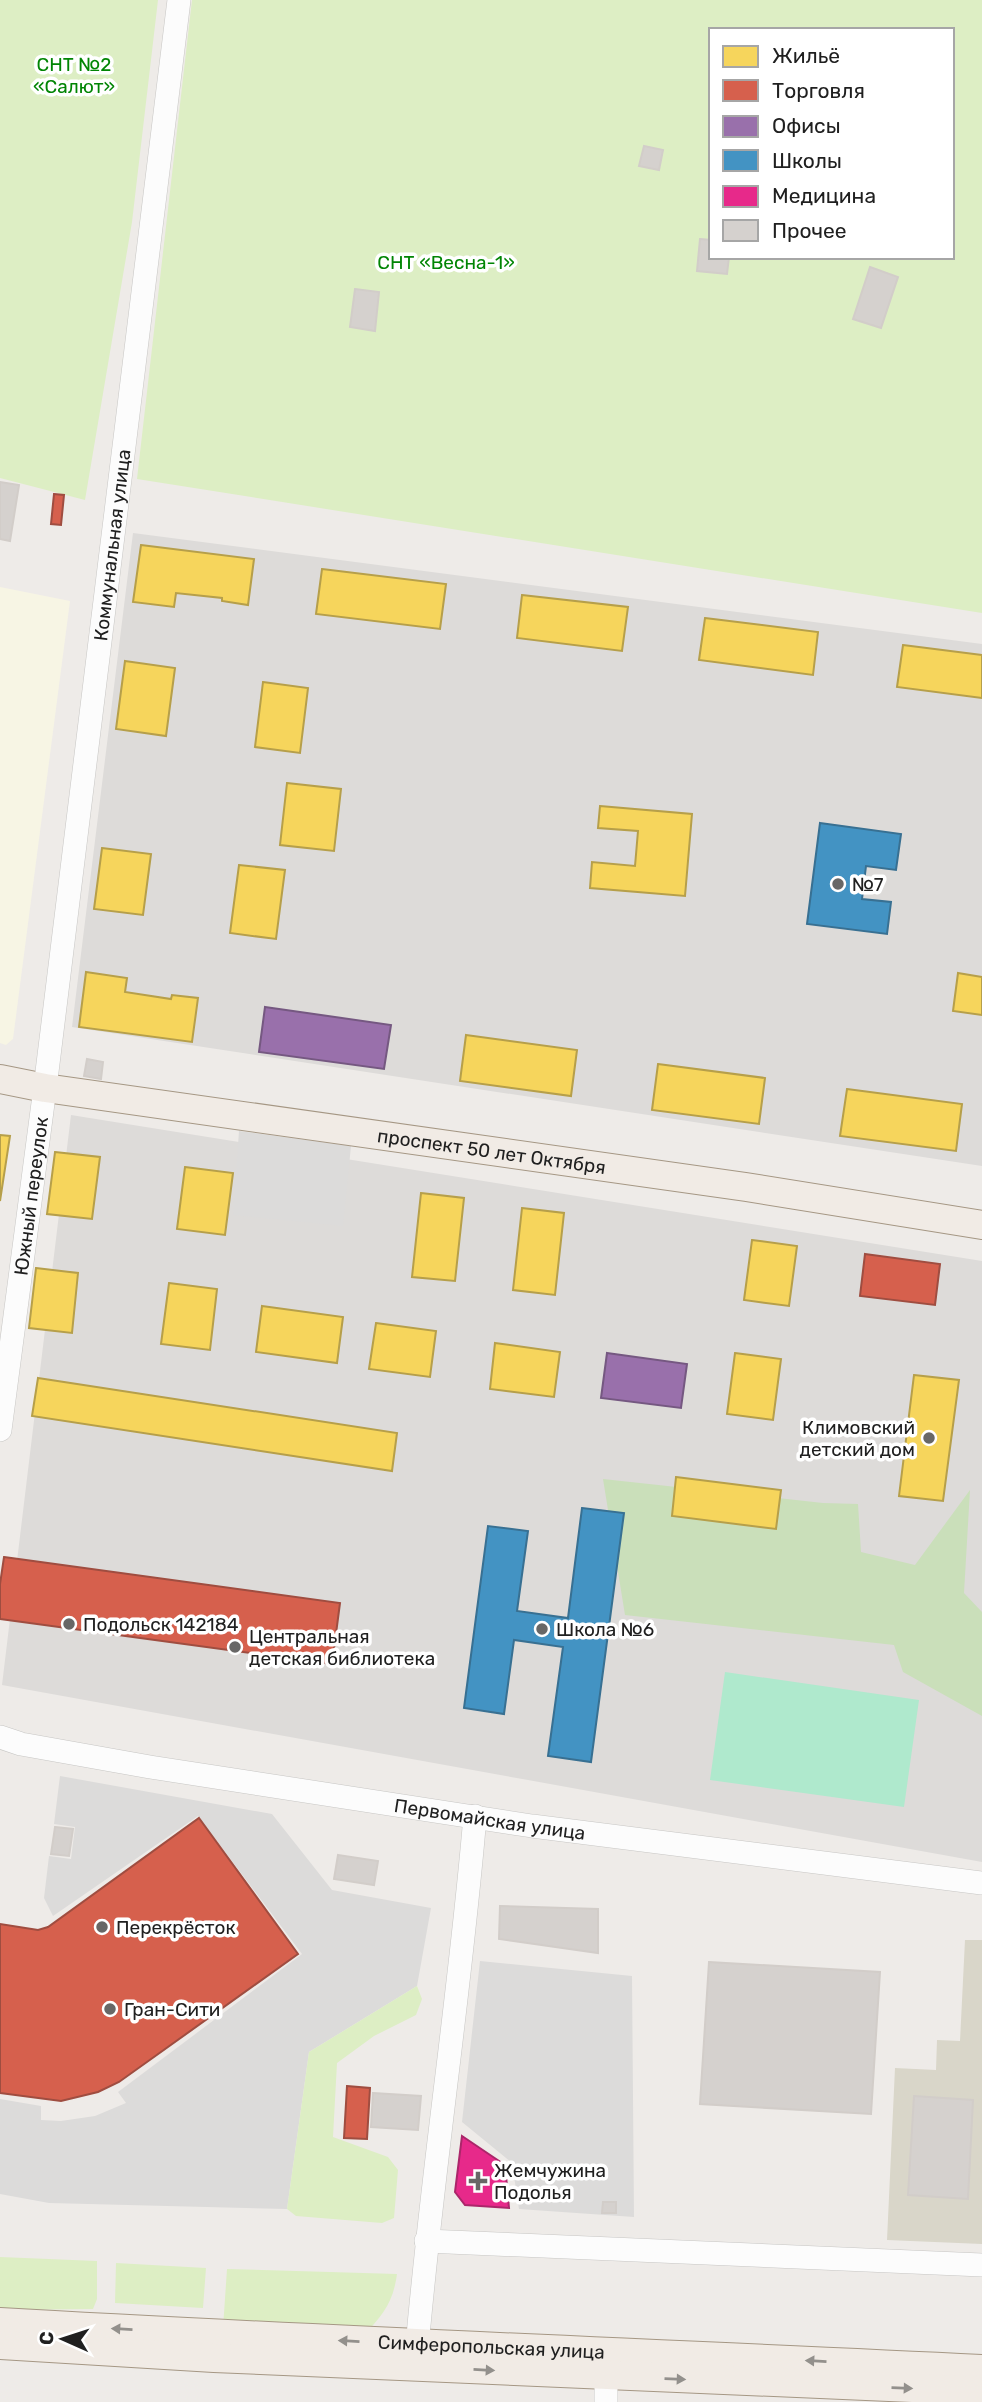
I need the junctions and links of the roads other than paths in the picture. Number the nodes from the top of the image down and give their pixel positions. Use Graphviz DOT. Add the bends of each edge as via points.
graph roads {
  1 [pos="179,0"];
  2 [pos="0,1079"];
  3 [pos="45,1088"];
  4 [pos="982,1224"];
  5 [pos="0,1430"];
  6 [pos="0,1737"];
  7 [pos="475,1815"];
  8 [pos="982,1883"];
  9 [pos="426,2241"];
  10 [pos="982,2265"];
  11 [pos="0,2322"];
  12 [pos="0,2345"];
  13 [pos="416,2356"];
  14 [pos="982,2369"];
  15 [pos="606,2389"];
  16 [pos="982,2391"];
  1 -- 3 [label="street, Коммунальная улица"];
  2 -- 3 [label="main road, проспект 50 лет Октября"];
  3 -- 4 [label="main road, проспект 50 лет Октября"];
  3 -- 5 [label="street, Южный переулок"];
  6 -- 7 [label="street, Первомайская улица" via="149,1767"];
  7 -- 8 [label="street, Первомайская улица" via="545,1828"];
  7 -- 9 [label="street"];
  9 -- 10 [label="street"];
  9 -- 13 [label="street"];
  13 -- 11 [label="main road, Симферопольская улица, one-way"];
  12 -- 13 [label="main road, Симферопольская улица" via="191,2357"];
  14 -- 13 [label="main road, Симферопольская улица, one-way" via="619,2351"];
  13 -- 15 [label="main road, Симферопольская улица, one-way"];
  15 -- 16 [label="main road, Симферопольская улица, one-way"];
}
